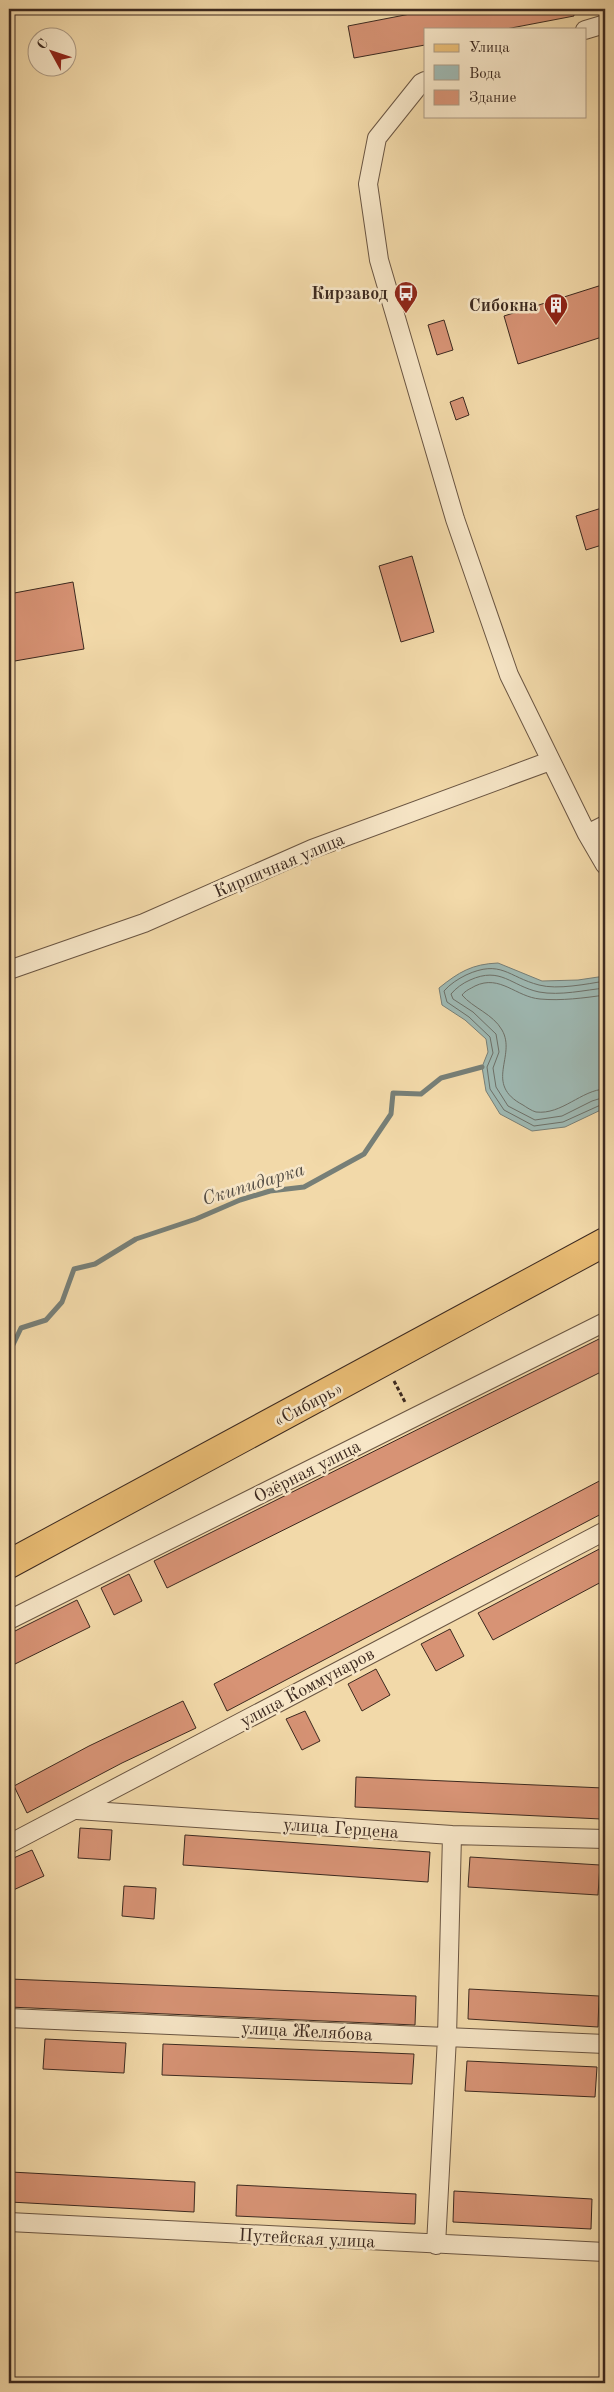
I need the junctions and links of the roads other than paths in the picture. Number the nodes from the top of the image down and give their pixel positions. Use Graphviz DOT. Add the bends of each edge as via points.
graph roads {
  1 [pos="605,24"];
  2 [pos="586,30"];
  3 [pos="424,82"];
  4 [pos="550,761"];
  5 [pos="605,825"];
  6 [pos="586,834"];
  7 [pos="605,865"];
  8 [pos="9,970"];
  9 [pos="605,1244"];
  10 [pos="605,1322"];
  11 [pos="605,1531"];
  12 [pos="9,1564"];
  13 [pos="9,1620"];
  14 [pos="76,1810"];
  15 [pos="452,1835"];
  16 [pos="605,1839"];
  17 [pos="9,1844"];
  18 [pos="9,2018"];
  19 [pos="447,2037"];
  20 [pos="605,2044"];
  21 [pos="9,2222"];
  22 [pos="436,2245"];
  23 [pos="605,2252"];
  1 -- 2 [label="street"];
  3 -- 4 [label="street" via="377,138 368,184 379,260 455,519 509,675"];
  4 -- 6 [label="street"];
  4 -- 8 [label="street, Кирпичная улица" via="312,849 144,923"];
  5 -- 6 [label="street"];
  6 -- 7 [label="street"];
  9 -- 12 [label="main road, «Сибирь»"];
  10 -- 13 [label="street, Озёрная улица"];
  11 -- 14 [label="street, улица Коммунаров"];
  14 -- 15 [label="street, улица Герцена"];
  14 -- 17 [label="street, улица Коммунаров"];
  15 -- 16 [label="street, улица Герцена"];
  15 -- 19 [label="street"];
  18 -- 19 [label="street, улица Желябова"];
  19 -- 20 [label="street, улица Желябова"];
  19 -- 22 [label="street"];
  21 -- 22 [label="street, Путейская улица"];
  22 -- 23 [label="street, Путейская улица"];
}
